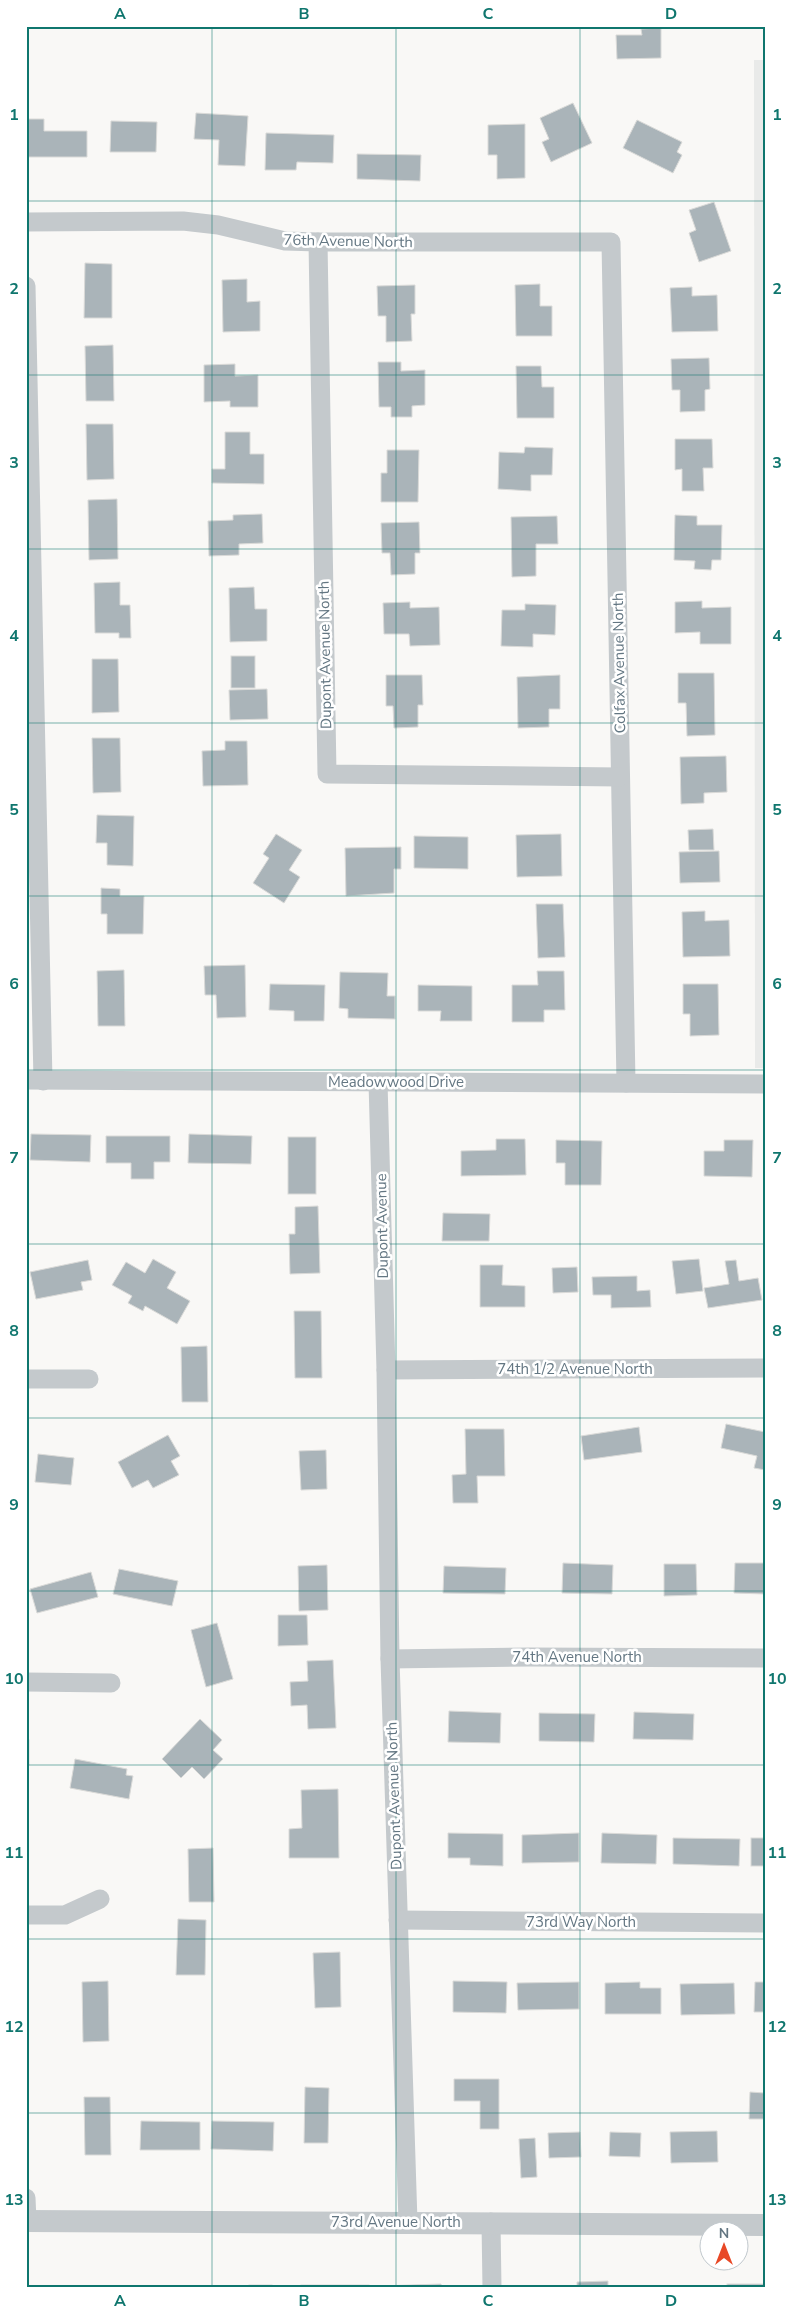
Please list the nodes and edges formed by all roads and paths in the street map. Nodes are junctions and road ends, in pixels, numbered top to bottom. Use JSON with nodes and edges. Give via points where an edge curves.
{"nodes":[{"id":1,"x":26,"y":222,"type":"edge"},
{"id":2,"x":318,"y":242,"type":"junction"},
{"id":3,"x":611,"y":242,"type":"joint"},
{"id":4,"x":26,"y":286,"type":"edge"},
{"id":5,"x":620,"y":777,"type":"junction"},
{"id":6,"x":35,"y":1081,"type":"edge"},
{"id":7,"x":378,"y":1082,"type":"junction"},
{"id":8,"x":626,"y":1083,"type":"junction"},
{"id":9,"x":765,"y":1084,"type":"edge"},
{"id":10,"x":765,"y":1368,"type":"edge"},
{"id":11,"x":386,"y":1370,"type":"junction"},
{"id":12,"x":26,"y":1379,"type":"edge"},
{"id":13,"x":89,"y":1379,"type":"dead end"},
{"id":14,"x":765,"y":1658,"type":"edge"},
{"id":15,"x":390,"y":1659,"type":"junction"},
{"id":16,"x":26,"y":1682,"type":"edge"},
{"id":17,"x":111,"y":1682,"type":"dead end"},
{"id":18,"x":100,"y":1898,"type":"dead end"},
{"id":19,"x":26,"y":1915,"type":"edge"},
{"id":20,"x":398,"y":1920,"type":"junction"},
{"id":21,"x":765,"y":1923,"type":"edge"},
{"id":22,"x":26,"y":2198,"type":"edge"},
{"id":23,"x":26,"y":2221,"type":"edge"},
{"id":24,"x":408,"y":2222,"type":"junction"},
{"id":25,"x":491,"y":2222,"type":"junction"},
{"id":26,"x":765,"y":2225,"type":"edge"},
{"id":27,"x":492,"y":2288,"type":"edge"}],
"edges":[{"from":1,"to":2,"type":"street","name":"76th Avenue North","via":[[183,221],[218,225],[285,241]]},
{"from":2,"to":3,"type":"street","name":"76th Avenue North"},
{"from":2,"to":5,"type":"street","name":"Dupont Avenue North","via":[[327,774]]},
{"from":3,"to":5,"type":"street","name":"Colfax Avenue North"},
{"from":4,"to":6,"type":"street"},
{"from":5,"to":8,"type":"street","name":"Colfax Avenue North"},
{"from":6,"to":7,"type":"street","name":"Meadowwood Drive"},
{"from":7,"to":8,"type":"street","name":"Meadowwood Drive"},
{"from":7,"to":11,"type":"street","name":"Dupont Avenue"},
{"from":8,"to":9,"type":"street","name":"Meadowwood Drive"},
{"from":10,"to":11,"type":"street","name":"74th 1/2 Avenue North"},
{"from":11,"to":15,"type":"street","name":"Dupont Avenue North"},
{"from":12,"to":13,"type":"street"},
{"from":14,"to":15,"type":"street","name":"74th Avenue North"},
{"from":15,"to":20,"type":"street","name":"Dupont Avenue North"},
{"from":16,"to":17,"type":"street"},
{"from":18,"to":19,"type":"street","via":[[64,1915]]},
{"from":20,"to":21,"type":"street","name":"73rd Way North"},
{"from":20,"to":24,"type":"street","name":"Dupont Avenue North"},
{"from":22,"to":23,"type":"street"},
{"from":23,"to":24,"type":"street","name":"73rd Avenue North"},
{"from":24,"to":25,"type":"street","name":"73rd Avenue North"},
{"from":25,"to":26,"type":"street","name":"73rd Avenue North"},
{"from":25,"to":27,"type":"street"}]}
